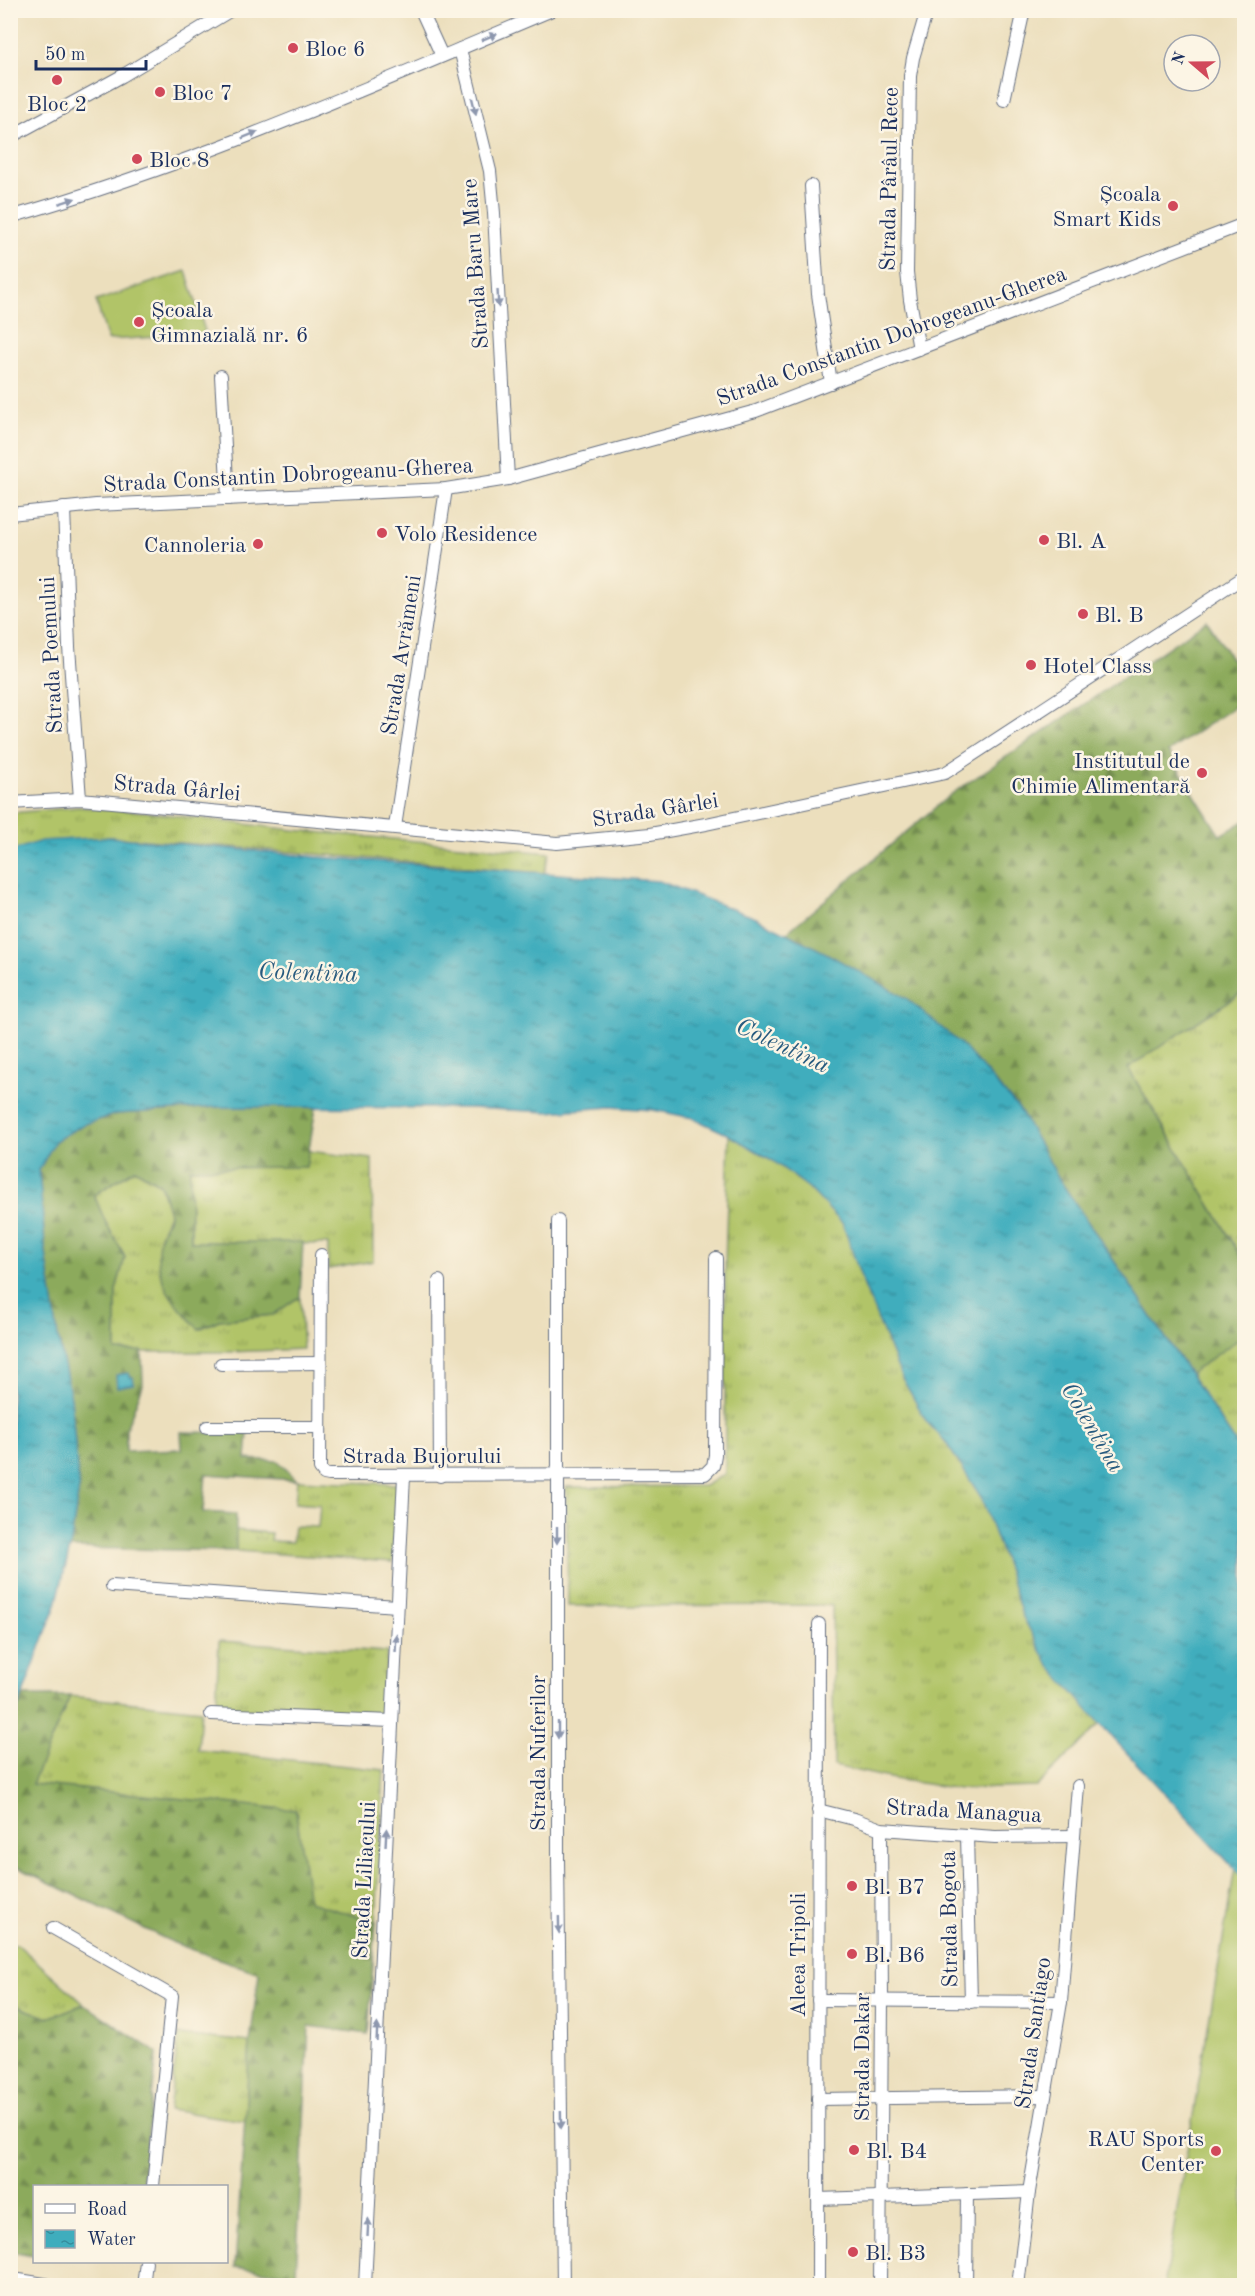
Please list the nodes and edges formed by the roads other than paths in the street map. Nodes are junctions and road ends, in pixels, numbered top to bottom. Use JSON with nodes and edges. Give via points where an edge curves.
{"nodes":[{"id":1,"x":231,"y":10,"type":"edge"},
{"id":2,"x":421,"y":10,"type":"edge"},
{"id":3,"x":552,"y":10,"type":"edge"},
{"id":4,"x":927,"y":10,"type":"edge"},
{"id":5,"x":1024,"y":10,"type":"edge"},
{"id":6,"x":460,"y":49,"type":"junction"},
{"id":7,"x":442,"y":56,"type":"junction"},
{"id":8,"x":1004,"y":100,"type":"dead end"},
{"id":9,"x":10,"y":137,"type":"edge"},
{"id":10,"x":811,"y":186,"type":"dead end"},
{"id":11,"x":10,"y":218,"type":"edge"},
{"id":12,"x":1245,"y":224,"type":"edge"},
{"id":13,"x":919,"y":349,"type":"junction"},
{"id":14,"x":221,"y":376,"type":"dead end"},
{"id":15,"x":831,"y":383,"type":"junction"},
{"id":16,"x":508,"y":479,"type":"junction"},
{"id":17,"x":446,"y":489,"type":"junction"},
{"id":18,"x":228,"y":499,"type":"junction"},
{"id":19,"x":64,"y":508,"type":"junction"},
{"id":20,"x":10,"y":514,"type":"edge"},
{"id":21,"x":1245,"y":577,"type":"edge"},
{"id":22,"x":80,"y":800,"type":"junction"},
{"id":23,"x":10,"y":803,"type":"edge"},
{"id":24,"x":395,"y":827,"type":"junction"},
{"id":25,"x":558,"y":1221,"type":"dead end"},
{"id":26,"x":321,"y":1255,"type":"dead end"},
{"id":27,"x":716,"y":1258,"type":"dead end"},
{"id":28,"x":440,"y":1281,"type":"dead end"},
{"id":29,"x":320,"y":1363,"type":"junction"},
{"id":30,"x":221,"y":1364,"type":"dead end"},
{"id":31,"x":207,"y":1427,"type":"dead end"},
{"id":32,"x":320,"y":1428,"type":"junction"},
{"id":33,"x":404,"y":1476,"type":"junction"},
{"id":34,"x":440,"y":1476,"type":"junction"},
{"id":35,"x":557,"y":1476,"type":"junction"},
{"id":36,"x":112,"y":1586,"type":"dead end"},
{"id":37,"x":398,"y":1606,"type":"junction"},
{"id":38,"x":819,"y":1624,"type":"dead end"},
{"id":39,"x":211,"y":1714,"type":"dead end"},
{"id":40,"x":392,"y":1721,"type":"junction"},
{"id":41,"x":1078,"y":1786,"type":"dead end"},
{"id":42,"x":818,"y":1810,"type":"junction"},
{"id":43,"x":880,"y":1830,"type":"junction"},
{"id":44,"x":967,"y":1835,"type":"junction"},
{"id":45,"x":1074,"y":1836,"type":"junction"},
{"id":46,"x":53,"y":1928,"type":"dead end"},
{"id":47,"x":818,"y":2000,"type":"junction"},
{"id":48,"x":882,"y":2000,"type":"junction"},
{"id":49,"x":971,"y":2002,"type":"junction"},
{"id":50,"x":1061,"y":2002,"type":"junction"},
{"id":51,"x":1045,"y":2096,"type":"junction"},
{"id":52,"x":818,"y":2099,"type":"junction"},
{"id":53,"x":882,"y":2099,"type":"junction"},
{"id":54,"x":153,"y":2185,"type":"edge"},
{"id":55,"x":1029,"y":2192,"type":"junction"},
{"id":56,"x":967,"y":2194,"type":"junction"},
{"id":57,"x":881,"y":2197,"type":"junction"},
{"id":58,"x":818,"y":2199,"type":"junction"},
{"id":59,"x":146,"y":2263,"type":"edge"},
{"id":60,"x":10,"y":2280,"type":"edge"},
{"id":61,"x":47,"y":2286,"type":"edge"},
{"id":62,"x":143,"y":2286,"type":"edge"},
{"id":63,"x":365,"y":2286,"type":"edge"},
{"id":64,"x":563,"y":2286,"type":"edge"},
{"id":65,"x":818,"y":2286,"type":"edge"},
{"id":66,"x":880,"y":2286,"type":"edge"},
{"id":67,"x":966,"y":2286,"type":"edge"},
{"id":68,"x":1017,"y":2286,"type":"edge"}],
"edges":[{"from":1,"to":9,"type":"street"},
{"from":2,"to":7,"type":"street"},
{"from":6,"to":3,"type":"street","one_way":true},
{"from":4,"to":13,"type":"street","name":"Strada Pârâul Rece","via":[[910,76],[907,272]]},
{"from":5,"to":8,"type":"street"},
{"from":6,"to":7,"type":"street"},
{"from":6,"to":16,"type":"street","name":"Strada Baru Mare","one_way":true,"via":[[490,171],[495,213]]},
{"from":11,"to":7,"type":"street","one_way":true,"via":[[194,158]]},
{"from":10,"to":15,"type":"street","via":[[818,294]]},
{"from":12,"to":13,"type":"street","name":"Strada Constantin Dobrogeanu-Gherea"},
{"from":13,"to":15,"type":"street","name":"Strada Constantin Dobrogeanu-Gherea"},
{"from":14,"to":18,"type":"street"},
{"from":15,"to":16,"type":"street","name":"Strada Constantin Dobrogeanu-Gherea","via":[[756,411]]},
{"from":16,"to":17,"type":"street","name":"Strada Constantin Dobrogeanu-Gherea"},
{"from":17,"to":18,"type":"street","name":"Strada Constantin Dobrogeanu-Gherea"},
{"from":17,"to":24,"type":"street","name":"Strada Avrămeni"},
{"from":18,"to":19,"type":"street","name":"Strada Constantin Dobrogeanu-Gherea"},
{"from":19,"to":20,"type":"street","name":"Strada Constantin Dobrogeanu-Gherea"},
{"from":19,"to":22,"type":"street","name":"Strada Poemului"},
{"from":21,"to":24,"type":"street","name":"Strada Gârlei","via":[[956,767],[931,778],[695,826],[576,842]]},
{"from":22,"to":23,"type":"street","name":"Strada Gârlei"},
{"from":22,"to":24,"type":"street","name":"Strada Gârlei"},
{"from":25,"to":35,"type":"street","name":"Strada Nuferilor"},
{"from":26,"to":29,"type":"street","name":"Strada Bujorului"},
{"from":27,"to":35,"type":"street","name":"Strada Bujorului","via":[[713,1466],[705,1474]]},
{"from":28,"to":34,"type":"street"},
{"from":29,"to":30,"type":"street"},
{"from":29,"to":32,"type":"street","name":"Strada Bujorului"},
{"from":31,"to":32,"type":"street"},
{"from":32,"to":33,"type":"street","name":"Strada Bujorului","via":[[320,1469],[324,1474]]},
{"from":33,"to":34,"type":"street","name":"Strada Bujorului"},
{"from":33,"to":37,"type":"street","name":"Strada Liliacului"},
{"from":34,"to":35,"type":"street","name":"Strada Bujorului"},
{"from":35,"to":64,"type":"street","name":"Strada Nuferilor","one_way":true},
{"from":36,"to":37,"type":"street"},
{"from":40,"to":37,"type":"street","name":"Strada Liliacului","one_way":true},
{"from":38,"to":42,"type":"street","name":"Aleea Tripoli"},
{"from":39,"to":40,"type":"street"},
{"from":63,"to":40,"type":"street","name":"Strada Liliacului","one_way":true},
{"from":41,"to":45,"type":"street","name":"Strada Santiago"},
{"from":42,"to":43,"type":"street","name":"Strada Managua"},
{"from":42,"to":47,"type":"street","name":"Aleea Tripoli"},
{"from":43,"to":44,"type":"street","name":"Strada Managua"},
{"from":43,"to":48,"type":"street","name":"Strada Dakar"},
{"from":44,"to":45,"type":"street","name":"Strada Managua"},
{"from":44,"to":49,"type":"street","name":"Strada Bogota"},
{"from":45,"to":50,"type":"street","name":"Strada Santiago"},
{"from":46,"to":54,"type":"street","via":[[172,1996]]},
{"from":47,"to":48,"type":"street"},
{"from":47,"to":52,"type":"street","name":"Aleea Tripoli"},
{"from":48,"to":49,"type":"street"},
{"from":48,"to":53,"type":"street","name":"Strada Dakar"},
{"from":49,"to":50,"type":"street"},
{"from":50,"to":51,"type":"street","name":"Strada Santiago"},
{"from":51,"to":53,"type":"street"},
{"from":51,"to":55,"type":"street","name":"Strada Santiago"},
{"from":52,"to":53,"type":"street"},
{"from":52,"to":58,"type":"street","name":"Aleea Tripoli"},
{"from":53,"to":57,"type":"street","name":"Strada Dakar"},
{"from":55,"to":56,"type":"street"},
{"from":55,"to":68,"type":"street","name":"Strada Santiago"},
{"from":56,"to":57,"type":"street"},
{"from":56,"to":67,"type":"street"},
{"from":57,"to":58,"type":"street"},
{"from":57,"to":66,"type":"street","name":"Strada Dakar"},
{"from":58,"to":65,"type":"street","name":"Aleea Tripoli"},
{"from":59,"to":62,"type":"street"},
{"from":60,"to":61,"type":"street"}]}
